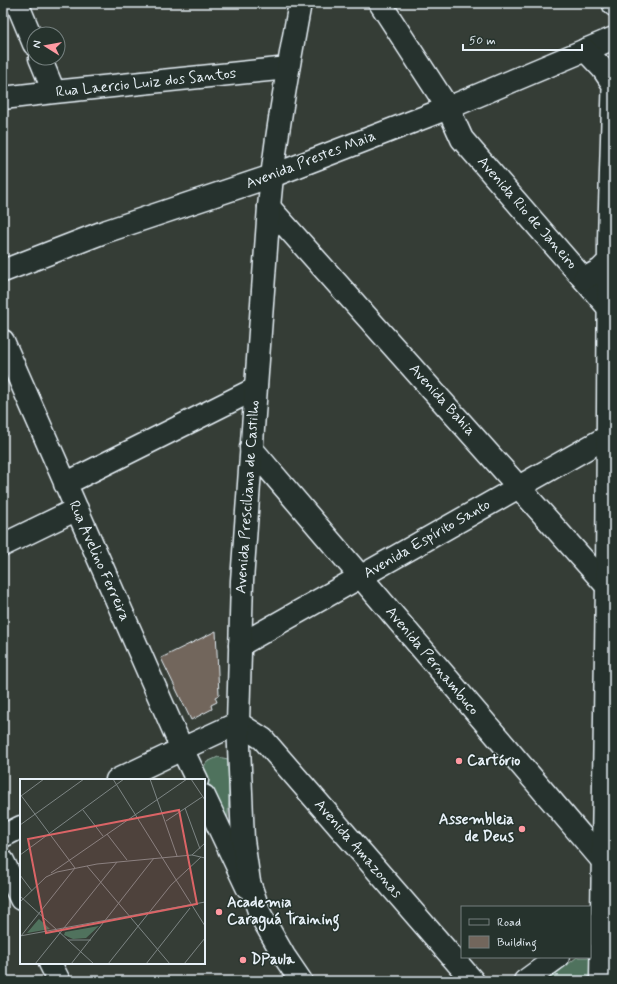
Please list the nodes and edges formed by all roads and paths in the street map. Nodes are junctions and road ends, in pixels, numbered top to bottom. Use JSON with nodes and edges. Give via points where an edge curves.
{"nodes":[{"id":1,"x":17,"y":3,"type":"edge"},
{"id":2,"x":300,"y":3,"type":"edge"},
{"id":3,"x":380,"y":3,"type":"edge"},
{"id":4,"x":27,"y":26,"type":"edge"},
{"id":5,"x":614,"y":38,"type":"edge"},
{"id":6,"x":585,"y":50,"type":"junction"},
{"id":7,"x":43,"y":66,"type":"edge"},
{"id":8,"x":288,"y":68,"type":"junction"},
{"id":9,"x":614,"y":78,"type":"edge"},
{"id":10,"x":54,"y":92,"type":"junction"},
{"id":11,"x":3,"y":98,"type":"edge"},
{"id":12,"x":448,"y":108,"type":"junction"},
{"id":13,"x":272,"y":176,"type":"junction"},
{"id":14,"x":269,"y":207,"type":"junction"},
{"id":15,"x":610,"y":260,"type":"junction"},
{"id":16,"x":3,"y":271,"type":"edge"},
{"id":17,"x":584,"y":279,"type":"junction"},
{"id":18,"x":611,"y":311,"type":"edge"},
{"id":19,"x":3,"y":341,"type":"edge"},
{"id":20,"x":255,"y":389,"type":"junction"},
{"id":21,"x":611,"y":434,"type":"edge"},
{"id":22,"x":251,"y":448,"type":"junction"},
{"id":23,"x":65,"y":484,"type":"junction"},
{"id":24,"x":519,"y":487,"type":"junction"},
{"id":25,"x":76,"y":509,"type":"junction"},
{"id":26,"x":3,"y":545,"type":"edge"},
{"id":27,"x":360,"y":577,"type":"junction"},
{"id":28,"x":610,"y":590,"type":"edge"},
{"id":29,"x":240,"y":645,"type":"junction"},
{"id":30,"x":238,"y":723,"type":"junction"},
{"id":31,"x":182,"y":748,"type":"junction"},
{"id":32,"x":119,"y":779,"type":"edge"},
{"id":33,"x":197,"y":779,"type":"edge"},
{"id":34,"x":205,"y":798,"type":"edge"},
{"id":35,"x":20,"y":828,"type":"edge"},
{"id":36,"x":3,"y":836,"type":"edge"},
{"id":37,"x":3,"y":861,"type":"edge"},
{"id":38,"x":609,"y":868,"type":"edge"},
{"id":39,"x":20,"y":897,"type":"edge"},
{"id":40,"x":260,"y":914,"type":"junction"},
{"id":41,"x":602,"y":925,"type":"edge"},
{"id":42,"x":557,"y":958,"type":"edge"},
{"id":43,"x":50,"y":964,"type":"edge"},
{"id":44,"x":59,"y":981,"type":"edge"},
{"id":45,"x":301,"y":981,"type":"edge"},
{"id":46,"x":473,"y":981,"type":"edge"},
{"id":47,"x":525,"y":981,"type":"edge"},
{"id":48,"x":602,"y":981,"type":"edge"}],
"edges":[{"from":1,"to":4,"type":"street"},
{"from":2,"to":8,"type":"street","name":"Avenida Presciliana de Castilho"},
{"from":3,"to":12,"type":"street","name":"Avenida Rio de Janeiro"},
{"from":5,"to":6,"type":"street","name":"Avenida Prestes Maia"},
{"from":6,"to":9,"type":"street"},
{"from":6,"to":12,"type":"street","name":"Avenida Prestes Maia"},
{"from":7,"to":10,"type":"street"},
{"from":8,"to":10,"type":"street","name":"Rua Laercio Luiz dos Santos"},
{"from":8,"to":13,"type":"street","name":"Avenida Presciliana de Castilho"},
{"from":9,"to":15,"type":"street"},
{"from":10,"to":11,"type":"street","name":"Rua Laercio Luiz dos Santos"},
{"from":12,"to":13,"type":"street","name":"Avenida Prestes Maia"},
{"from":12,"to":17,"type":"street","name":"Avenida Rio de Janeiro","via":[[462,140]]},
{"from":13,"to":14,"type":"street","name":"Avenida Presciliana de Castilho"},
{"from":13,"to":16,"type":"street","name":"Avenida Prestes Maia","via":[[104,232]]},
{"from":14,"to":20,"type":"street","name":"Avenida Presciliana de Castilho"},
{"from":14,"to":24,"type":"street","name":"Avenida Bahia"},
{"from":15,"to":17,"type":"street","via":[[600,270]]},
{"from":15,"to":18,"type":"street"},
{"from":17,"to":18,"type":"street","name":"Avenida Rio de Janeiro"},
{"from":18,"to":21,"type":"street"},
{"from":19,"to":23,"type":"street","name":"Rua Avelino Ferreira"},
{"from":20,"to":22,"type":"street","name":"Avenida Presciliana de Castilho"},
{"from":20,"to":23,"type":"street"},
{"from":21,"to":24,"type":"street","name":"Avenida Espírito Santo"},
{"from":21,"to":28,"type":"street"},
{"from":22,"to":27,"type":"street","name":"Avenida Pernambuco"},
{"from":22,"to":29,"type":"street","name":"Avenida Presciliana de Castilho"},
{"from":23,"to":25,"type":"street","name":"Rua Avelino Ferreira"},
{"from":24,"to":27,"type":"street","name":"Avenida Espírito Santo"},
{"from":24,"to":28,"type":"street","name":"Avenida Bahia"},
{"from":25,"to":26,"type":"street"},
{"from":25,"to":31,"type":"street","name":"Rua Avelino Ferreira"},
{"from":27,"to":29,"type":"street","name":"Avenida Espírito Santo"},
{"from":27,"to":38,"type":"street","name":"Avenida Pernambuco"},
{"from":28,"to":38,"type":"street"},
{"from":29,"to":30,"type":"street","name":"Avenida Presciliana de Castilho"},
{"from":30,"to":31,"type":"street"},
{"from":30,"to":40,"type":"street","name":"Avenida Presciliana de Castilho","via":[[243,840],[249,882]]},
{"from":30,"to":46,"type":"street","name":"Avenida Amazonas","via":[[263,739]]},
{"from":31,"to":32,"type":"street"},
{"from":31,"to":33,"type":"street","name":"Rua Avelino Ferreira"},
{"from":34,"to":40,"type":"street"},
{"from":35,"to":36,"type":"street"},
{"from":37,"to":39,"type":"street"},
{"from":38,"to":41,"type":"street"},
{"from":40,"to":45,"type":"street","name":"Avenida Presciliana de Castilho"},
{"from":41,"to":48,"type":"street"},
{"from":42,"to":47,"type":"street"},
{"from":43,"to":44,"type":"street"}]}
